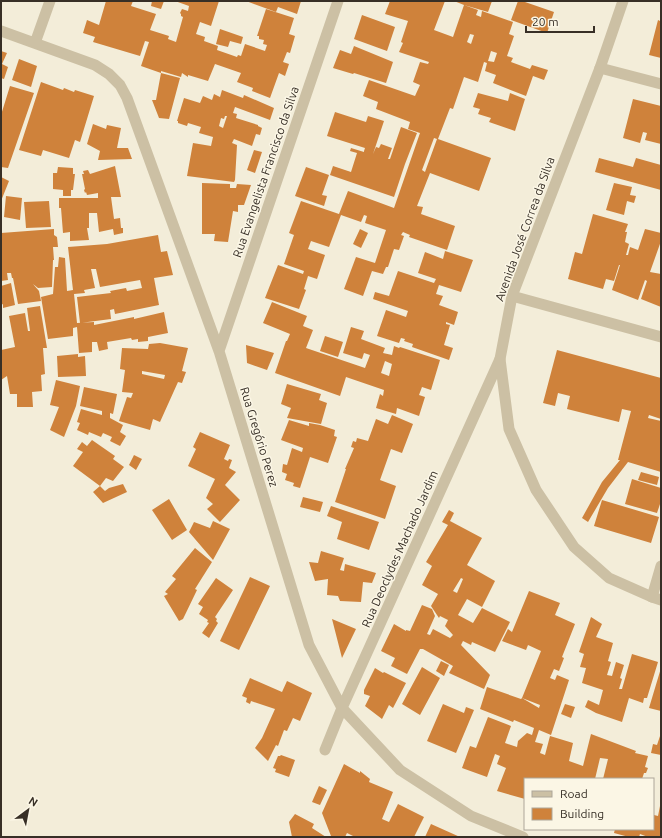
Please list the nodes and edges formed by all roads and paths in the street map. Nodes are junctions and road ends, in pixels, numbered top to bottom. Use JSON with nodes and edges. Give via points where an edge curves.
{"nodes":[{"id":1,"x":50,"y":1,"type":"edge"},
{"id":2,"x":338,"y":1,"type":"edge"},
{"id":3,"x":623,"y":1,"type":"edge"},
{"id":4,"x":1,"y":31,"type":"edge"},
{"id":5,"x":35,"y":43,"type":"junction"},
{"id":6,"x":600,"y":68,"type":"junction"},
{"id":7,"x":661,"y":84,"type":"edge"},
{"id":8,"x":512,"y":296,"type":"junction"},
{"id":9,"x":661,"y":337,"type":"edge"},
{"id":10,"x":219,"y":351,"type":"junction"},
{"id":11,"x":500,"y":359,"type":"junction"},
{"id":12,"x":661,"y":566,"type":"edge"},
{"id":13,"x":656,"y":598,"type":"edge"},
{"id":14,"x":342,"y":708,"type":"junction"},
{"id":15,"x":325,"y":750,"type":"dead end"},
{"id":16,"x":523,"y":837,"type":"edge"}],
"edges":[{"from":1,"to":5,"type":"street"},
{"from":2,"to":10,"type":"street","name":"Rua Evangelista Francisco da Silva"},
{"from":3,"to":6,"type":"street","name":"Avenida José Correa da Silva"},
{"from":4,"to":5,"type":"street","name":"Rua Gregório Perez"},
{"from":5,"to":10,"type":"street","name":"Rua Gregório Perez","via":[[95,64],[120,86],[127,98]]},
{"from":6,"to":7,"type":"street"},
{"from":6,"to":8,"type":"street","name":"Avenida José Correa da Silva"},
{"from":8,"to":9,"type":"street"},
{"from":8,"to":11,"type":"street","name":"Avenida José Correa da Silva"},
{"from":10,"to":14,"type":"street","name":"Rua Gregório Perez","via":[[309,644]]},
{"from":11,"to":13,"type":"street","name":"Avenida José Correa da Silva","via":[[509,429],[536,490],[574,547],[609,578]]},
{"from":11,"to":14,"type":"street","name":"Rua Deoclydes Machado Jardim"},
{"from":12,"to":13,"type":"street"},
{"from":14,"to":15,"type":"street","name":"Rua Deoclydes Machado Jardim"},
{"from":14,"to":16,"type":"street","name":"Rua Gregório Perez","via":[[400,770],[471,816]]}]}
